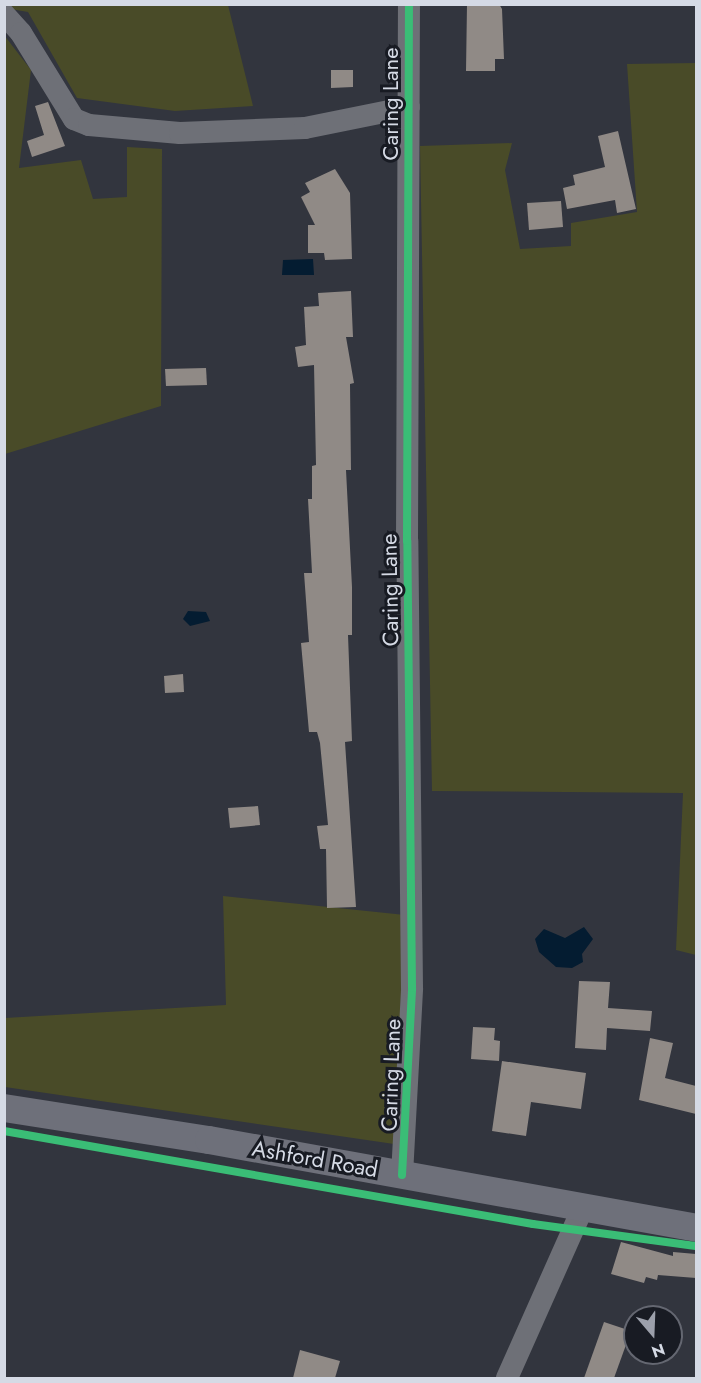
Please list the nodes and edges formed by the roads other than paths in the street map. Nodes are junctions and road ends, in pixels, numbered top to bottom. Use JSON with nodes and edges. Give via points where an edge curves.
{"nodes":[{"id":1,"x":410,"y":4,"type":"edge"},
{"id":2,"x":4,"y":14,"type":"edge"},
{"id":3,"x":409,"y":107,"type":"junction"},
{"id":4,"x":4,"y":1108,"type":"edge"},
{"id":5,"x":402,"y":1175,"type":"junction"},
{"id":6,"x":583,"y":1207,"type":"junction"},
{"id":7,"x":696,"y":1228,"type":"edge"},
{"id":8,"x":507,"y":1378,"type":"edge"}],
"edges":[{"from":1,"to":3,"type":"street","name":"Caring Lane"},
{"from":2,"to":3,"type":"street","via":[[21,33],[67,111],[74,119],[89,124],[180,133],[305,128]]},
{"from":3,"to":5,"type":"street","name":"Caring Lane","via":[[407,541],[412,988]]},
{"from":4,"to":5,"type":"main road","name":"Ashford Road"},
{"from":5,"to":6,"type":"main road","name":"Ashford Road"},
{"from":6,"to":7,"type":"main road","name":"Ashford Road"},
{"from":6,"to":8,"type":"street"}]}
